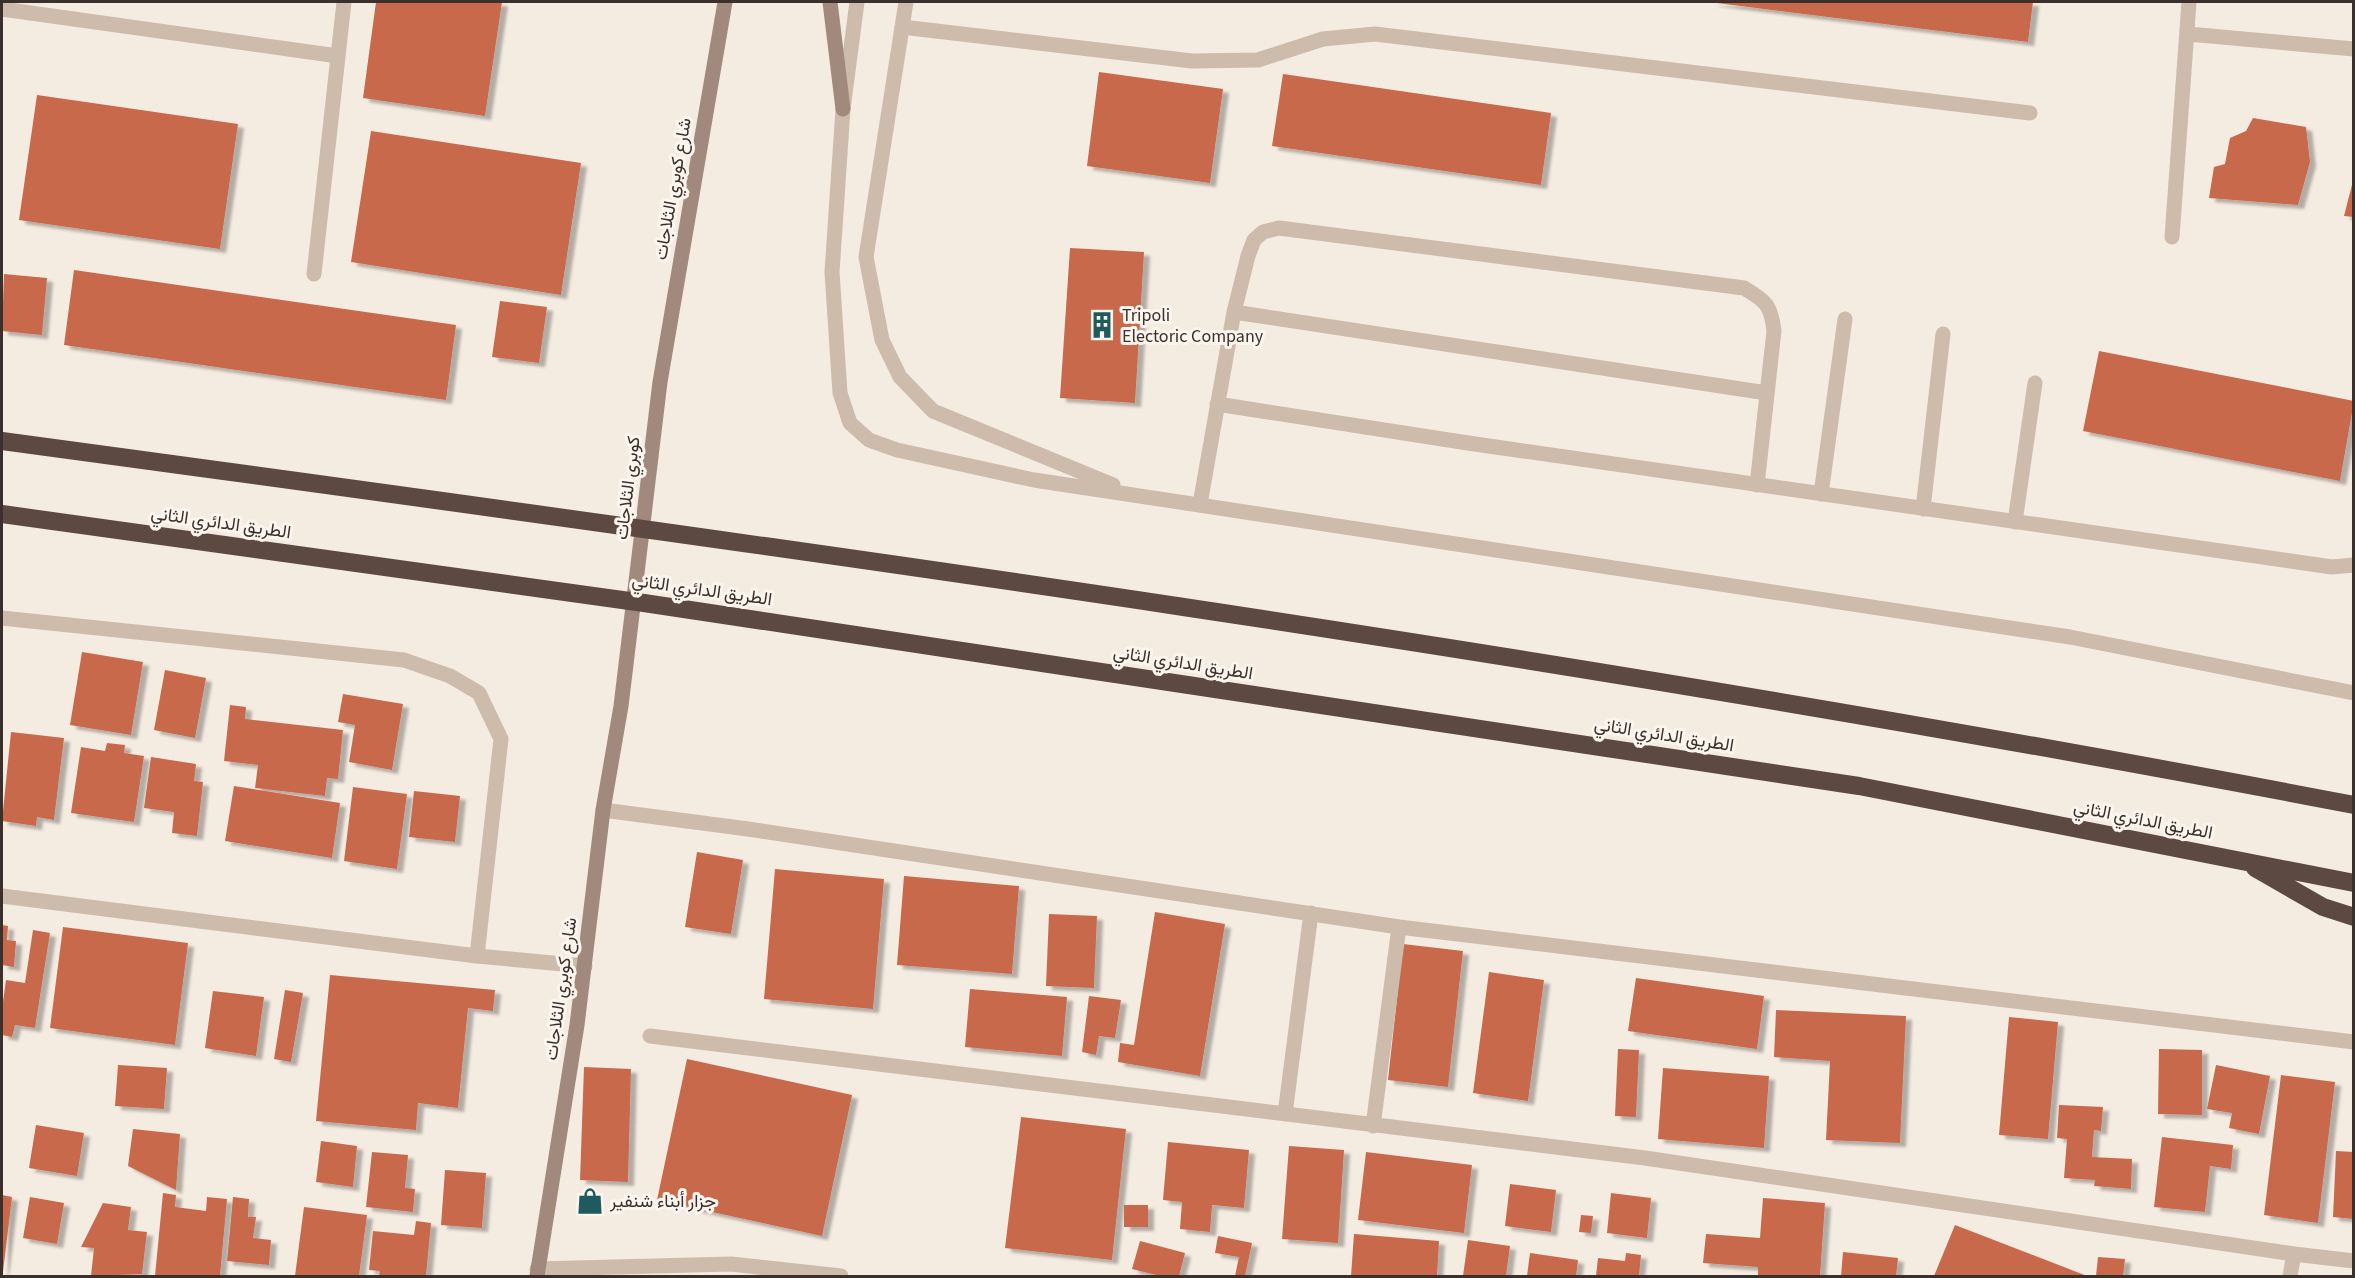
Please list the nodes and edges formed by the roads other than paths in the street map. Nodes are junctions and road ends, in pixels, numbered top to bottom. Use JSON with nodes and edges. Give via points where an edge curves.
{"nodes":[{"id":1,"x":344,"y":2,"type":"edge"},
{"id":2,"x":725,"y":2,"type":"edge"},
{"id":3,"x":830,"y":2,"type":"edge"},
{"id":4,"x":857,"y":2,"type":"edge"},
{"id":5,"x":906,"y":2,"type":"edge"},
{"id":6,"x":2189,"y":2,"type":"edge"},
{"id":7,"x":2,"y":9,"type":"edge"},
{"id":8,"x":902,"y":27,"type":"junction"},
{"id":9,"x":2188,"y":34,"type":"junction"},
{"id":10,"x":2354,"y":49,"type":"edge"},
{"id":11,"x":338,"y":56,"type":"junction"},
{"id":12,"x":843,"y":109,"type":"junction"},
{"id":13,"x":2030,"y":113,"type":"dead end"},
{"id":14,"x":2172,"y":237,"type":"dead end"},
{"id":15,"x":314,"y":274,"type":"dead end"},
{"id":16,"x":1234,"y":312,"type":"junction"},
{"id":17,"x":1845,"y":319,"type":"dead end"},
{"id":18,"x":1943,"y":334,"type":"dead end"},
{"id":19,"x":660,"y":382,"type":"joint"},
{"id":20,"x":2035,"y":383,"type":"dead end"},
{"id":21,"x":1767,"y":393,"type":"junction"},
{"id":22,"x":1217,"y":404,"type":"junction"},
{"id":23,"x":2,"y":441,"type":"edge"},
{"id":24,"x":1757,"y":485,"type":"junction"},
{"id":25,"x":1136,"y":494,"type":"junction"},
{"id":26,"x":1821,"y":494,"type":"junction"},
{"id":27,"x":1200,"y":504,"type":"junction"},
{"id":28,"x":1923,"y":509,"type":"junction"},
{"id":29,"x":2,"y":514,"type":"edge"},
{"id":30,"x":2015,"y":522,"type":"junction"},
{"id":31,"x":2354,"y":565,"type":"edge"},
{"id":32,"x":2,"y":618,"type":"edge"},
{"id":33,"x":2354,"y":693,"type":"edge"},
{"id":34,"x":621,"y":706,"type":"joint"},
{"id":35,"x":2354,"y":805,"type":"edge"},
{"id":36,"x":603,"y":810,"type":"junction"},
{"id":37,"x":2243,"y":861,"type":"junction"},
{"id":38,"x":2354,"y":883,"type":"edge"},
{"id":39,"x":2,"y":896,"type":"edge"},
{"id":40,"x":1311,"y":913,"type":"junction"},
{"id":41,"x":2354,"y":917,"type":"edge"},
{"id":42,"x":1399,"y":927,"type":"junction"},
{"id":43,"x":477,"y":956,"type":"junction"},
{"id":44,"x":585,"y":966,"type":"junction"},
{"id":45,"x":650,"y":1036,"type":"dead end"},
{"id":46,"x":2354,"y":1042,"type":"edge"},
{"id":47,"x":1285,"y":1114,"type":"junction"},
{"id":48,"x":1374,"y":1126,"type":"junction"},
{"id":49,"x":2294,"y":1254,"type":"junction"},
{"id":50,"x":2354,"y":1261,"type":"edge"},
{"id":51,"x":537,"y":1273,"type":"edge"},
{"id":52,"x":841,"y":1276,"type":"edge"},
{"id":53,"x":2290,"y":1276,"type":"edge"}],
"edges":[{"from":1,"to":11,"type":"street"},
{"from":2,"to":19,"type":"main road","name":"شارع كوبري الثلاجات"},
{"from":3,"to":12,"type":"main road"},
{"from":4,"to":12,"type":"street"},
{"from":5,"to":8,"type":"street"},
{"from":6,"to":9,"type":"street"},
{"from":7,"to":11,"type":"street"},
{"from":8,"to":13,"type":"street","via":[[1192,61],[1258,60],[1323,39],[1375,34]]},
{"from":8,"to":25,"type":"street","via":[[866,257],[882,340],[900,376],[933,411]]},
{"from":9,"to":10,"type":"street"},
{"from":9,"to":14,"type":"street"},
{"from":11,"to":15,"type":"street"},
{"from":12,"to":25,"type":"street","via":[[832,272],[840,393],[850,423],[869,440],[897,450],[1034,480]]},
{"from":16,"to":21,"type":"street"},
{"from":16,"to":21,"type":"street","via":[[1254,240],[1263,232],[1279,228],[1744,288],[1763,298],[1772,312],[1774,331]]},
{"from":16,"to":22,"type":"street"},
{"from":17,"to":26,"type":"street"},
{"from":18,"to":28,"type":"street"},
{"from":19,"to":34,"type":"main road","name":"كوبري الثلاجات"},
{"from":20,"to":30,"type":"street"},
{"from":21,"to":24,"type":"street"},
{"from":22,"to":24,"type":"street"},
{"from":22,"to":27,"type":"street"},
{"from":23,"to":35,"type":"highway","via":[[744,541],[1305,623],[1874,717]]},
{"from":24,"to":26,"type":"street"},
{"from":25,"to":27,"type":"street"},
{"from":26,"to":28,"type":"street"},
{"from":27,"to":33,"type":"street","via":[[2070,638]]},
{"from":28,"to":30,"type":"street"},
{"from":29,"to":37,"type":"highway","name":"الطريق الدائري الثاني","via":[[644,603],[1859,786]]},
{"from":30,"to":31,"type":"street","via":[[2332,567]]},
{"from":32,"to":43,"type":"street","via":[[404,660],[450,676],[479,693],[501,739]]},
{"from":34,"to":36,"type":"main road","name":"شارع كوبري الثلاجات"},
{"from":36,"to":40,"type":"street"},
{"from":36,"to":44,"type":"main road","name":"شارع كوبري الثلاجات"},
{"from":37,"to":38,"type":"highway","name":"الطريق الدائري الثاني"},
{"from":37,"to":41,"type":"highway","via":[[2323,908]]},
{"from":39,"to":43,"type":"street"},
{"from":40,"to":42,"type":"street"},
{"from":40,"to":47,"type":"street"},
{"from":42,"to":46,"type":"street"},
{"from":42,"to":48,"type":"street"},
{"from":43,"to":44,"type":"street"},
{"from":44,"to":51,"type":"main road","name":"شارع كوبري الثلاجات"},
{"from":45,"to":47,"type":"street"},
{"from":47,"to":48,"type":"street"},
{"from":48,"to":49,"type":"street","via":[[1645,1158]]},
{"from":49,"to":50,"type":"street"},
{"from":49,"to":53,"type":"street"},
{"from":51,"to":52,"type":"street","via":[[731,1264]]}]}
